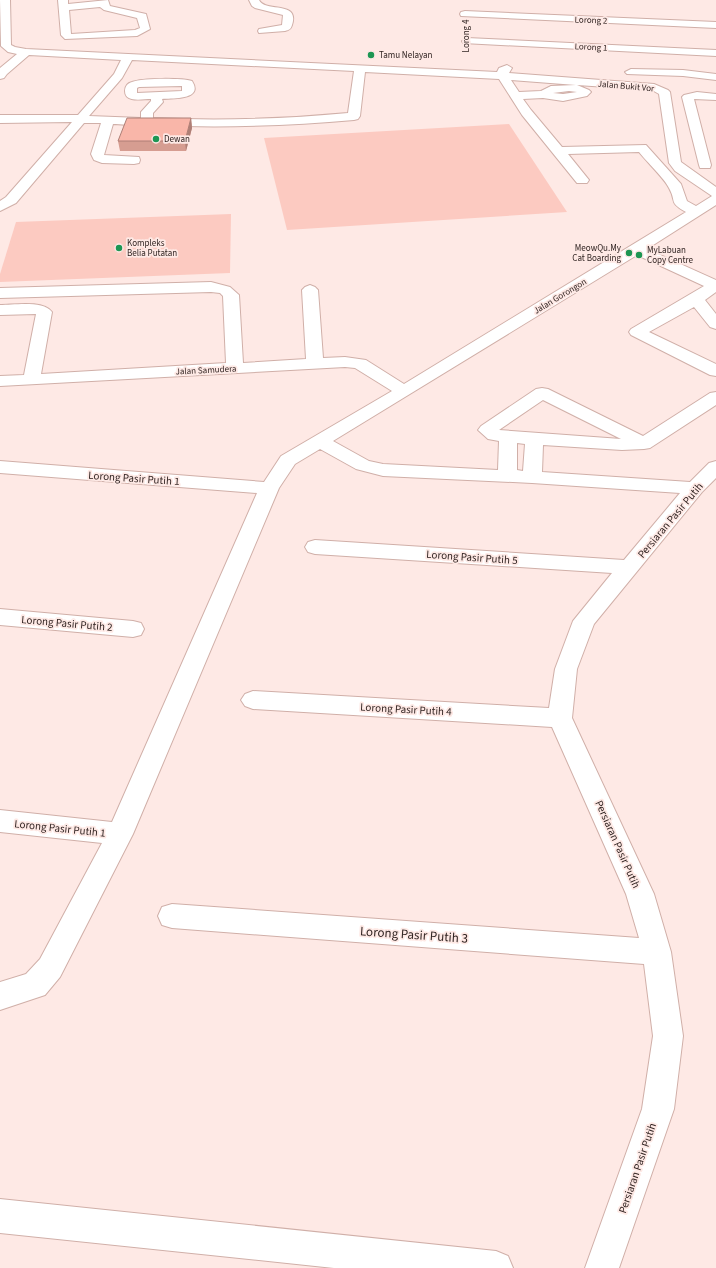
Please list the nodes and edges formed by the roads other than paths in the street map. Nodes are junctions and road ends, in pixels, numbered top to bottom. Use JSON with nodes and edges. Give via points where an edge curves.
{"nodes":[{"id":1,"x":6,"y":0,"type":"edge"},
{"id":2,"x":254,"y":0,"type":"edge"},
{"id":3,"x":465,"y":0,"type":"edge"},
{"id":4,"x":103,"y":2,"type":"edge"},
{"id":5,"x":63,"y":3,"type":"edge"},
{"id":6,"x":465,"y":14,"type":"junction"},
{"id":7,"x":716,"y":25,"type":"edge"},
{"id":8,"x":3,"y":26,"type":"edge"},
{"id":9,"x":263,"y":31,"type":"dead end"},
{"id":10,"x":467,"y":45,"type":"joint"},
{"id":11,"x":12,"y":50,"type":"junction"},
{"id":12,"x":26,"y":52,"type":"junction"},
{"id":13,"x":0,"y":53,"type":"edge"},
{"id":14,"x":716,"y":53,"type":"edge"},
{"id":15,"x":127,"y":58,"type":"junction"},
{"id":16,"x":360,"y":69,"type":"junction"},
{"id":17,"x":176,"y":71,"type":"dead end"},
{"id":18,"x":598,"y":72,"type":"dead end"},
{"id":19,"x":619,"y":72,"type":"dead end"},
{"id":20,"x":0,"y":76,"type":"edge"},
{"id":21,"x":503,"y":76,"type":"junction"},
{"id":22,"x":716,"y":76,"type":"edge"},
{"id":23,"x":119,"y":77,"type":"junction"},
{"id":24,"x":181,"y":82,"type":"junction"},
{"id":25,"x":148,"y":84,"type":"junction"},
{"id":26,"x":544,"y":94,"type":"dead end"},
{"id":27,"x":156,"y":96,"type":"junction"},
{"id":28,"x":516,"y":96,"type":"junction"},
{"id":29,"x":716,"y":97,"type":"edge"},
{"id":30,"x":0,"y":119,"type":"edge"},
{"id":31,"x":81,"y":119,"type":"junction"},
{"id":32,"x":108,"y":121,"type":"junction"},
{"id":33,"x":147,"y":123,"type":"junction"},
{"id":34,"x":558,"y":151,"type":"junction"},
{"id":35,"x":134,"y":160,"type":"dead end"},
{"id":36,"x":705,"y":165,"type":"dead end"},
{"id":37,"x":582,"y":180,"type":"dead end"},
{"id":38,"x":716,"y":193,"type":"edge"},
{"id":39,"x":716,"y":199,"type":"edge"},
{"id":40,"x":0,"y":207,"type":"edge"},
{"id":41,"x":696,"y":211,"type":"junction"},
{"id":42,"x":636,"y":250,"type":"junction"},
{"id":43,"x":716,"y":286,"type":"edge"},
{"id":44,"x":310,"y":290,"type":"dead end"},
{"id":45,"x":0,"y":293,"type":"edge"},
{"id":46,"x":696,"y":299,"type":"junction"},
{"id":47,"x":0,"y":310,"type":"edge"},
{"id":48,"x":716,"y":324,"type":"edge"},
{"id":49,"x":315,"y":363,"type":"junction"},
{"id":50,"x":235,"y":368,"type":"junction"},
{"id":51,"x":716,"y":371,"type":"edge"},
{"id":52,"x":32,"y":379,"type":"junction"},
{"id":53,"x":0,"y":381,"type":"edge"},
{"id":54,"x":404,"y":391,"type":"junction"},
{"id":55,"x":716,"y":397,"type":"edge"},
{"id":56,"x":508,"y":437,"type":"junction"},
{"id":57,"x":534,"y":439,"type":"junction"},
{"id":58,"x":321,"y":442,"type":"junction"},
{"id":59,"x":644,"y":444,"type":"junction"},
{"id":60,"x":0,"y":467,"type":"edge"},
{"id":61,"x":716,"y":467,"type":"edge"},
{"id":62,"x":507,"y":476,"type":"junction"},
{"id":63,"x":532,"y":477,"type":"junction"},
{"id":64,"x":269,"y":488,"type":"junction"},
{"id":65,"x":695,"y":488,"type":"junction"},
{"id":66,"x":315,"y":547,"type":"dead end"},
{"id":67,"x":629,"y":567,"type":"junction"},
{"id":68,"x":0,"y":617,"type":"edge"},
{"id":69,"x":133,"y":629,"type":"dead end"},
{"id":70,"x":253,"y":700,"type":"dead end"},
{"id":71,"x":560,"y":718,"type":"junction"},
{"id":72,"x":0,"y":821,"type":"edge"},
{"id":73,"x":120,"y":834,"type":"junction"},
{"id":74,"x":172,"y":916,"type":"dead end"},
{"id":75,"x":657,"y":952,"type":"junction"},
{"id":76,"x":0,"y":996,"type":"edge"},
{"id":77,"x":0,"y":1216,"type":"edge"},
{"id":78,"x":496,"y":1268,"type":"edge"},
{"id":79,"x":602,"y":1268,"type":"edge"}],
"edges":[{"from":1,"to":8,"type":"street"},
{"from":2,"to":9,"type":"street","via":[[258,6],[288,14],[285,28]]},
{"from":3,"to":6,"type":"street","name":"Lorong 4"},
{"from":4,"to":5,"type":"street"},
{"from":4,"to":5,"type":"street","via":[[107,8],[142,16],[145,29],[137,33],[69,37],[66,35]]},
{"from":6,"to":7,"type":"street","name":"Lorong 2"},
{"from":6,"to":10,"type":"street","name":"Lorong 4"},
{"from":8,"to":11,"type":"street","via":[[6,46]]},
{"from":10,"to":14,"type":"street","name":"Lorong 1"},
{"from":11,"to":12,"type":"street","name":"Jalan Bukit Vor"},
{"from":11,"to":13,"type":"street"},
{"from":12,"to":15,"type":"street","name":"Jalan Bukit Vor"},
{"from":12,"to":20,"type":"street"},
{"from":15,"to":16,"type":"street","name":"Jalan Bukit Vor"},
{"from":15,"to":23,"type":"street"},
{"from":16,"to":21,"type":"street","name":"Jalan Bukit Vor","via":[[465,69]]},
{"from":16,"to":33,"type":"street","via":[[354,116],[296,121]]},
{"from":17,"to":24,"type":"street","via":[[180,73]]},
{"from":18,"to":21,"type":"street","via":[[513,68],[503,70]]},
{"from":19,"to":22,"type":"street"},
{"from":21,"to":28,"type":"street"},
{"from":21,"to":38,"type":"street","name":"Jalan Bukit Vor","via":[[660,89],[664,92],[675,162]]},
{"from":23,"to":25,"type":"street"},
{"from":23,"to":31,"type":"street","via":[[95,100]]},
{"from":24,"to":25,"type":"street"},
{"from":24,"to":27,"type":"street","via":[[188,83],[186,94]]},
{"from":25,"to":27,"type":"street","via":[[131,86],[131,95]]},
{"from":26,"to":28,"type":"street"},
{"from":27,"to":33,"type":"street","via":[[157,102],[147,112]]},
{"from":28,"to":34,"type":"street"},
{"from":29,"to":36,"type":"street","via":[[697,94],[688,98]]},
{"from":30,"to":31,"type":"street"},
{"from":31,"to":32,"type":"street"},
{"from":31,"to":40,"type":"street","via":[[11,200]]},
{"from":32,"to":33,"type":"street"},
{"from":32,"to":35,"type":"street","via":[[98,157]]},
{"from":34,"to":37,"type":"street"},
{"from":34,"to":41,"type":"street","via":[[642,148],[676,187],[682,204]]},
{"from":39,"to":41,"type":"street","name":"Jalan Gorongon"},
{"from":41,"to":42,"type":"street","name":"Jalan Gorongon"},
{"from":42,"to":43,"type":"street"},
{"from":42,"to":54,"type":"street","name":"Jalan Gorongon"},
{"from":43,"to":46,"type":"street"},
{"from":44,"to":49,"type":"street"},
{"from":45,"to":50,"type":"street","via":[[211,287],[225,290],[231,295]]},
{"from":46,"to":48,"type":"street"},
{"from":46,"to":51,"type":"street","via":[[637,332]]},
{"from":47,"to":52,"type":"street","via":[[39,309],[44,312]]},
{"from":49,"to":50,"type":"street","name":"Jalan Samudera"},
{"from":49,"to":54,"type":"street","name":"Jalan Samudera","via":[[360,364]]},
{"from":50,"to":52,"type":"street","name":"Jalan Samudera"},
{"from":52,"to":53,"type":"street","name":"Jalan Samudera"},
{"from":54,"to":58,"type":"street","name":"Jalan Gorongon"},
{"from":55,"to":59,"type":"street"},
{"from":56,"to":57,"type":"street"},
{"from":56,"to":59,"type":"street","via":[[494,435],[487,430],[542,393]]},
{"from":56,"to":62,"type":"street"},
{"from":57,"to":59,"type":"street"},
{"from":57,"to":63,"type":"street"},
{"from":58,"to":62,"type":"street","via":[[363,465],[384,470]]},
{"from":58,"to":64,"type":"street","name":"Jalan Gorongon","via":[[288,460]]},
{"from":60,"to":64,"type":"street","name":"Lorong Pasir Putih 1"},
{"from":61,"to":65,"type":"street","name":"Persiaran Pasir Putih"},
{"from":62,"to":63,"type":"street"},
{"from":63,"to":65,"type":"street"},
{"from":64,"to":73,"type":"street","name":"Jalan Gorongon"},
{"from":65,"to":67,"type":"street","name":"Persiaran Pasir Putih"},
{"from":66,"to":67,"type":"street","name":"Lorong Pasir Putih 5"},
{"from":67,"to":71,"type":"street","name":"Persiaran Pasir Putih","via":[[584,622],[566,669]]},
{"from":68,"to":69,"type":"street","name":"Lorong Pasir Putih 2"},
{"from":70,"to":71,"type":"street","name":"Lorong Pasir Putih 4"},
{"from":71,"to":75,"type":"street","name":"Persiaran Pasir Putih","via":[[640,894]]},
{"from":72,"to":73,"type":"street","name":"Lorong Pasir Putih 1"},
{"from":73,"to":76,"type":"street","name":"Jalan Gorongon","via":[[50,968],[35,985]]},
{"from":74,"to":75,"type":"street","name":"Lorong Pasir Putih 3"},
{"from":75,"to":79,"type":"street","name":"Persiaran Pasir Putih","via":[[668,1036],[658,1109]]},
{"from":77,"to":78,"type":"street"}]}
